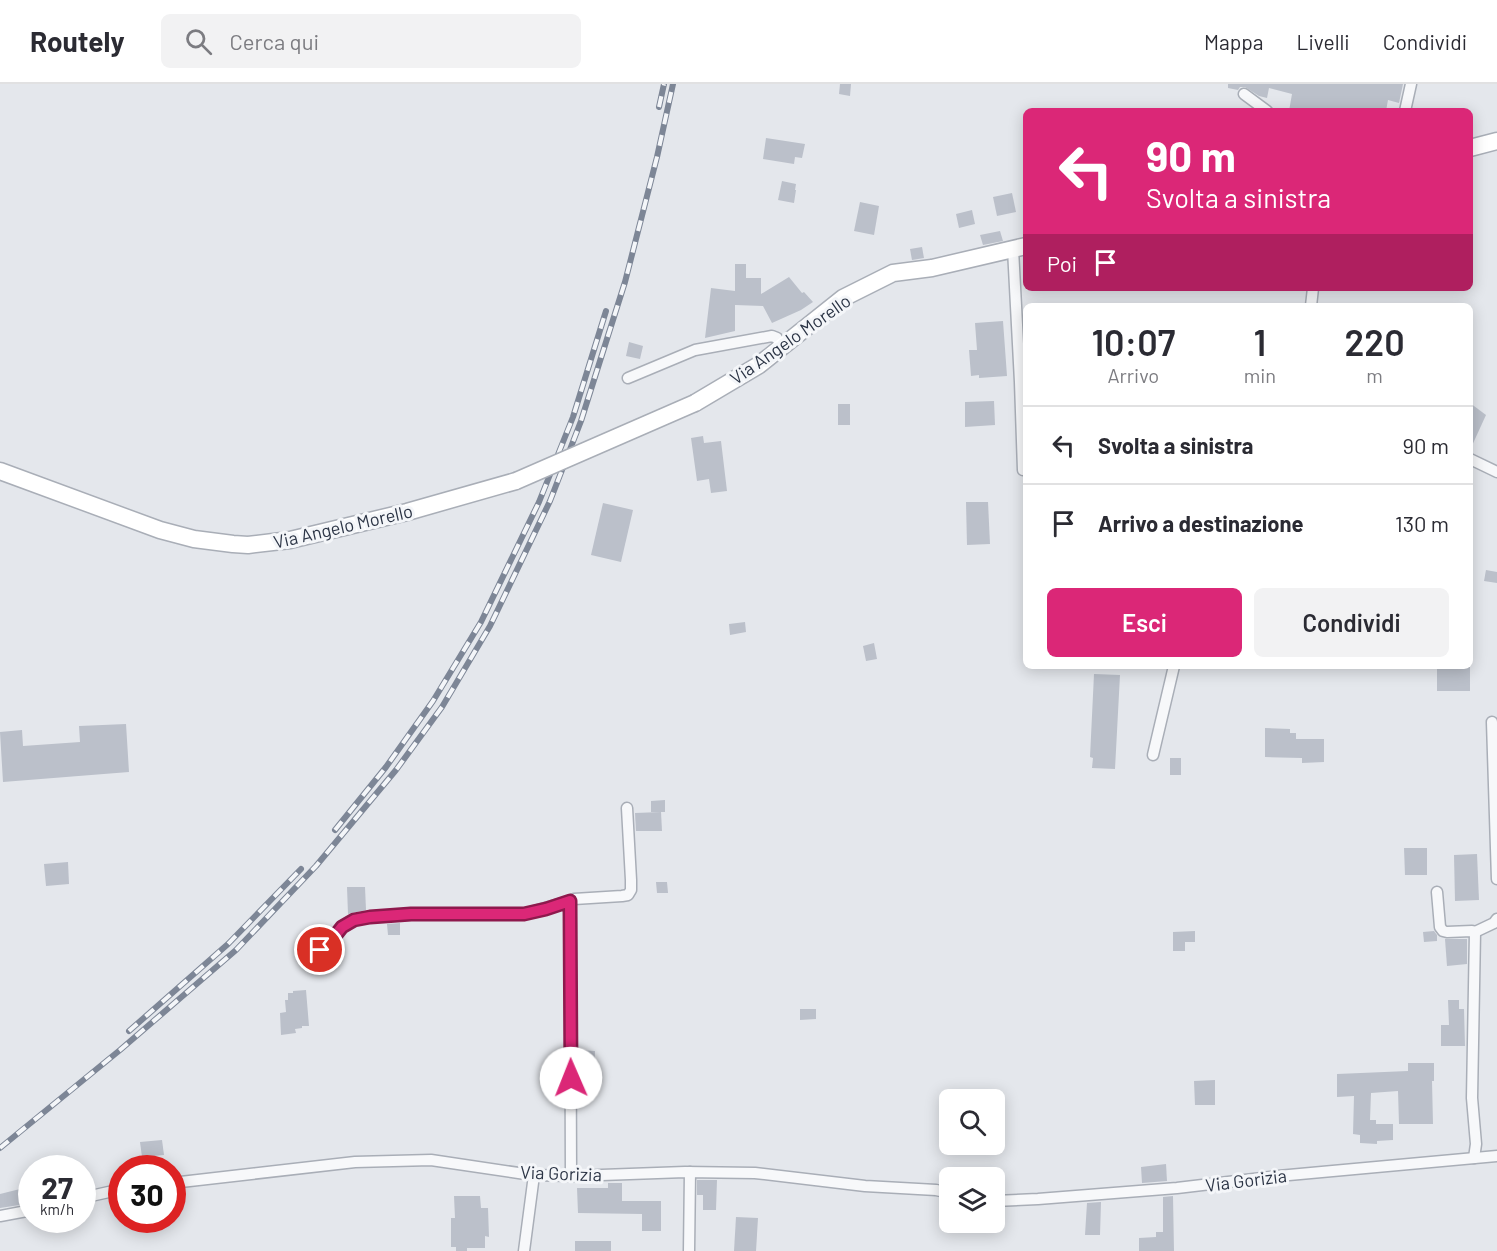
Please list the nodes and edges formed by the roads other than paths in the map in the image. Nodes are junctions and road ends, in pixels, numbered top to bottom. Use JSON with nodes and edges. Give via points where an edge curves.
{"nodes":[{"id":1,"x":1411,"y":84,"type":"edge"},
{"id":2,"x":1244,"y":94,"type":"dead end"},
{"id":3,"x":1263,"y":108,"type":"edge"},
{"id":4,"x":1407,"y":108,"type":"edge"},
{"id":5,"x":1497,"y":141,"type":"edge"},
{"id":6,"x":1473,"y":147,"type":"edge"},
{"id":7,"x":1019,"y":248,"type":"edge"},
{"id":8,"x":781,"y":348,"type":"junction"},
{"id":9,"x":628,"y":378,"type":"dead end"},
{"id":10,"x":1473,"y":460,"type":"edge"},
{"id":11,"x":1023,"y":470,"type":"dead end"},
{"id":12,"x":0,"y":471,"type":"edge"},
{"id":13,"x":1497,"y":472,"type":"edge"},
{"id":14,"x":1173,"y":669,"type":"edge"},
{"id":15,"x":1492,"y":722,"type":"dead end"},
{"id":16,"x":1153,"y":755,"type":"dead end"},
{"id":17,"x":627,"y":807,"type":"dead end"},
{"id":18,"x":1497,"y":879,"type":"edge"},
{"id":19,"x":1437,"y":892,"type":"dead end"},
{"id":20,"x":570,"y":901,"type":"junction"},
{"id":21,"x":1497,"y":919,"type":"edge"},
{"id":22,"x":1476,"y":933,"type":"junction"},
{"id":23,"x":313,"y":955,"type":"dead end"},
{"id":24,"x":1497,"y":1156,"type":"edge"},
{"id":25,"x":1474,"y":1158,"type":"junction"},
{"id":26,"x":690,"y":1172,"type":"junction"},
{"id":27,"x":534,"y":1175,"type":"junction"},
{"id":28,"x":571,"y":1176,"type":"junction"},
{"id":29,"x":186,"y":1181,"type":"edge"},
{"id":30,"x":939,"y":1191,"type":"edge"},
{"id":31,"x":1005,"y":1200,"type":"edge"},
{"id":32,"x":18,"y":1213,"type":"edge"},
{"id":33,"x":0,"y":1216,"type":"edge"},
{"id":34,"x":524,"y":1251,"type":"edge"},
{"id":35,"x":689,"y":1251,"type":"edge"}],
"edges":[{"from":1,"to":4,"type":"street"},
{"from":2,"to":3,"type":"street"},
{"from":5,"to":6,"type":"street"},
{"from":7,"to":8,"type":"street","name":"Via Angelo Morello","via":[[893,273],[843,298]]},
{"from":7,"to":11,"type":"street"},
{"from":8,"to":9,"type":"street","via":[[772,336],[695,350]]},
{"from":8,"to":12,"type":"street","name":"Via Angelo Morello","bridge":true,"via":[[695,403],[516,482],[269,543],[233,544],[176,535]]},
{"from":10,"to":13,"type":"street"},
{"from":14,"to":16,"type":"street"},
{"from":15,"to":18,"type":"street"},
{"from":17,"to":20,"type":"street","via":[[632,880],[628,895]]},
{"from":19,"to":22,"type":"street","via":[[1443,931]]},
{"from":20,"to":23,"type":"street","via":[[524,914],[411,914],[354,920]]},
{"from":20,"to":28,"type":"street"},
{"from":21,"to":22,"type":"street"},
{"from":22,"to":25,"type":"street"},
{"from":24,"to":25,"type":"street","name":"Via Gorizia"},
{"from":25,"to":31,"type":"street","name":"Via Gorizia","via":[[1179,1188]]},
{"from":26,"to":28,"type":"street","name":"Via Gorizia"},
{"from":26,"to":30,"type":"street","name":"Via Gorizia","via":[[755,1173]]},
{"from":26,"to":35,"type":"street"},
{"from":27,"to":28,"type":"street","name":"Via Gorizia"},
{"from":27,"to":29,"type":"street","name":"Via Gorizia","via":[[431,1160],[400,1160]]},
{"from":27,"to":34,"type":"street"},
{"from":32,"to":33,"type":"street"}]}
